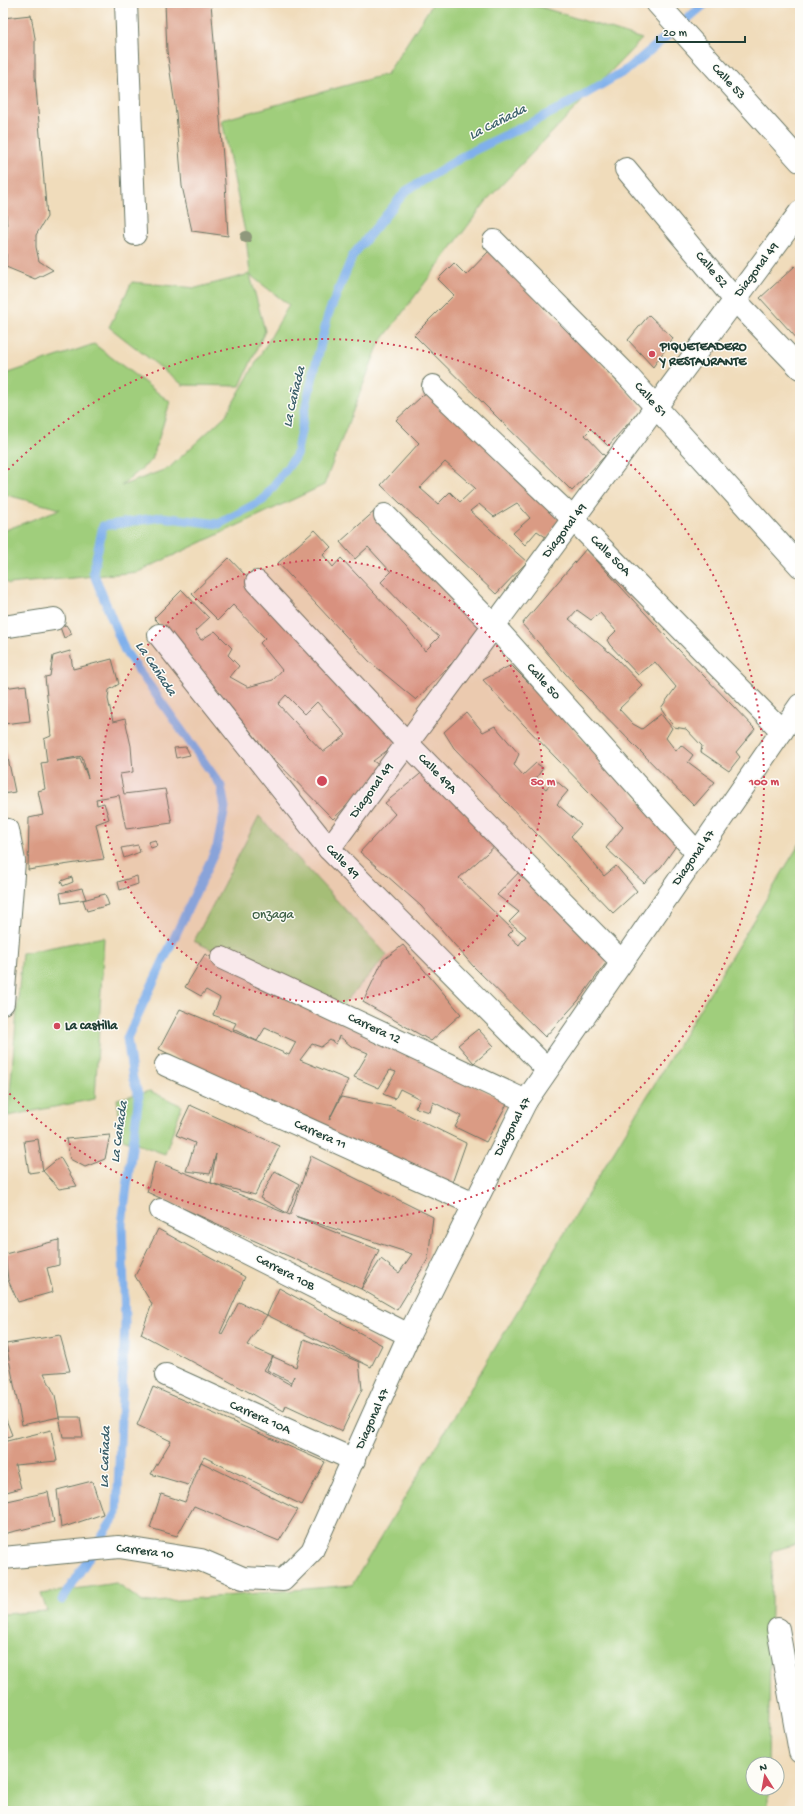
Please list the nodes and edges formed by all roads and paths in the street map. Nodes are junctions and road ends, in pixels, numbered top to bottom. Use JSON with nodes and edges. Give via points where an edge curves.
{"nodes":[{"id":1,"x":126,"y":3,"type":"edge"},
{"id":2,"x":662,"y":10,"type":"edge"},
{"id":3,"x":800,"y":161,"type":"edge"},
{"id":4,"x":626,"y":168,"type":"dead end"},
{"id":5,"x":800,"y":212,"type":"edge"},
{"id":6,"x":135,"y":234,"type":"dead end"},
{"id":7,"x":494,"y":241,"type":"dead end"},
{"id":8,"x":735,"y":300,"type":"junction"},
{"id":9,"x":800,"y":368,"type":"edge"},
{"id":10,"x":433,"y":386,"type":"dead end"},
{"id":11,"x":656,"y":407,"type":"junction"},
{"id":12,"x":385,"y":515,"type":"dead end"},
{"id":13,"x":573,"y":519,"type":"junction"},
{"id":14,"x":800,"y":566,"type":"edge"},
{"id":15,"x":257,"y":582,"type":"dead end"},
{"id":16,"x":54,"y":619,"type":"dead end"},
{"id":17,"x":494,"y":626,"type":"junction"},
{"id":18,"x":3,"y":627,"type":"edge"},
{"id":19,"x":158,"y":635,"type":"dead end"},
{"id":20,"x":800,"y":705,"type":"edge"},
{"id":21,"x":782,"y":731,"type":"junction"},
{"id":22,"x":407,"y":743,"type":"junction"},
{"id":23,"x":3,"y":829,"type":"edge"},
{"id":24,"x":329,"y":849,"type":"junction"},
{"id":25,"x":697,"y":853,"type":"junction"},
{"id":26,"x":222,"y":958,"type":"dead end"},
{"id":27,"x":622,"y":962,"type":"junction"},
{"id":28,"x":3,"y":1003,"type":"edge"},
{"id":29,"x":166,"y":1065,"type":"dead end"},
{"id":30,"x":547,"y":1069,"type":"junction"},
{"id":31,"x":526,"y":1100,"type":"junction"},
{"id":32,"x":474,"y":1204,"type":"junction"},
{"id":33,"x":161,"y":1210,"type":"dead end"},
{"id":34,"x":410,"y":1335,"type":"junction"},
{"id":35,"x":166,"y":1376,"type":"dead end"},
{"id":36,"x":354,"y":1460,"type":"junction"},
{"id":37,"x":3,"y":1558,"type":"edge"},
{"id":38,"x":283,"y":1580,"type":"joint"},
{"id":39,"x":778,"y":1629,"type":"dead end"},
{"id":40,"x":800,"y":1752,"type":"edge"}],
"edges":[{"from":1,"to":6,"type":"street"},
{"from":2,"to":3,"type":"street","name":"Calle 53"},
{"from":4,"to":8,"type":"street","name":"Calle 52"},
{"from":5,"to":8,"type":"street","name":"Diagonal 49"},
{"from":7,"to":11,"type":"street","name":"Calle 51"},
{"from":8,"to":9,"type":"street","name":"Calle 52"},
{"from":8,"to":11,"type":"street","name":"Diagonal 49"},
{"from":10,"to":13,"type":"street","name":"Calle 50A"},
{"from":11,"to":13,"type":"street","name":"Diagonal 49"},
{"from":11,"to":14,"type":"street","name":"Calle 51"},
{"from":12,"to":17,"type":"street","name":"Calle 50"},
{"from":13,"to":17,"type":"street","name":"Diagonal 49"},
{"from":13,"to":21,"type":"street","name":"Calle 50A"},
{"from":15,"to":22,"type":"street","name":"Calle 49A"},
{"from":16,"to":18,"type":"street"},
{"from":17,"to":22,"type":"street","name":"Diagonal 49"},
{"from":17,"to":25,"type":"street","name":"Calle 50"},
{"from":19,"to":24,"type":"street","name":"Calle 49"},
{"from":20,"to":21,"type":"street","name":"Diagonal 47"},
{"from":21,"to":25,"type":"street","name":"Diagonal 47"},
{"from":22,"to":24,"type":"street","name":"Diagonal 49"},
{"from":22,"to":27,"type":"street","name":"Calle 49A"},
{"from":23,"to":28,"type":"street","via":[[8,830],[14,861]]},
{"from":24,"to":30,"type":"street","name":"Calle 49"},
{"from":25,"to":27,"type":"street","name":"Diagonal 47"},
{"from":26,"to":31,"type":"street","name":"Carrera 12"},
{"from":27,"to":30,"type":"street","name":"Diagonal 47"},
{"from":29,"to":32,"type":"street","name":"Carrera 11"},
{"from":30,"to":31,"type":"street","name":"Diagonal 47"},
{"from":31,"to":32,"type":"street","name":"Diagonal 47"},
{"from":32,"to":34,"type":"street","name":"Diagonal 47"},
{"from":33,"to":34,"type":"street","name":"Carrera 10B"},
{"from":34,"to":36,"type":"street","name":"Diagonal 47"},
{"from":35,"to":36,"type":"street","name":"Carrera 10A"},
{"from":36,"to":38,"type":"street","name":"Diagonal 47","via":[[312,1551]]},
{"from":37,"to":38,"type":"street","name":"Carrera 10","via":[[119,1546],[201,1560],[243,1578]]},
{"from":39,"to":40,"type":"street"}]}
